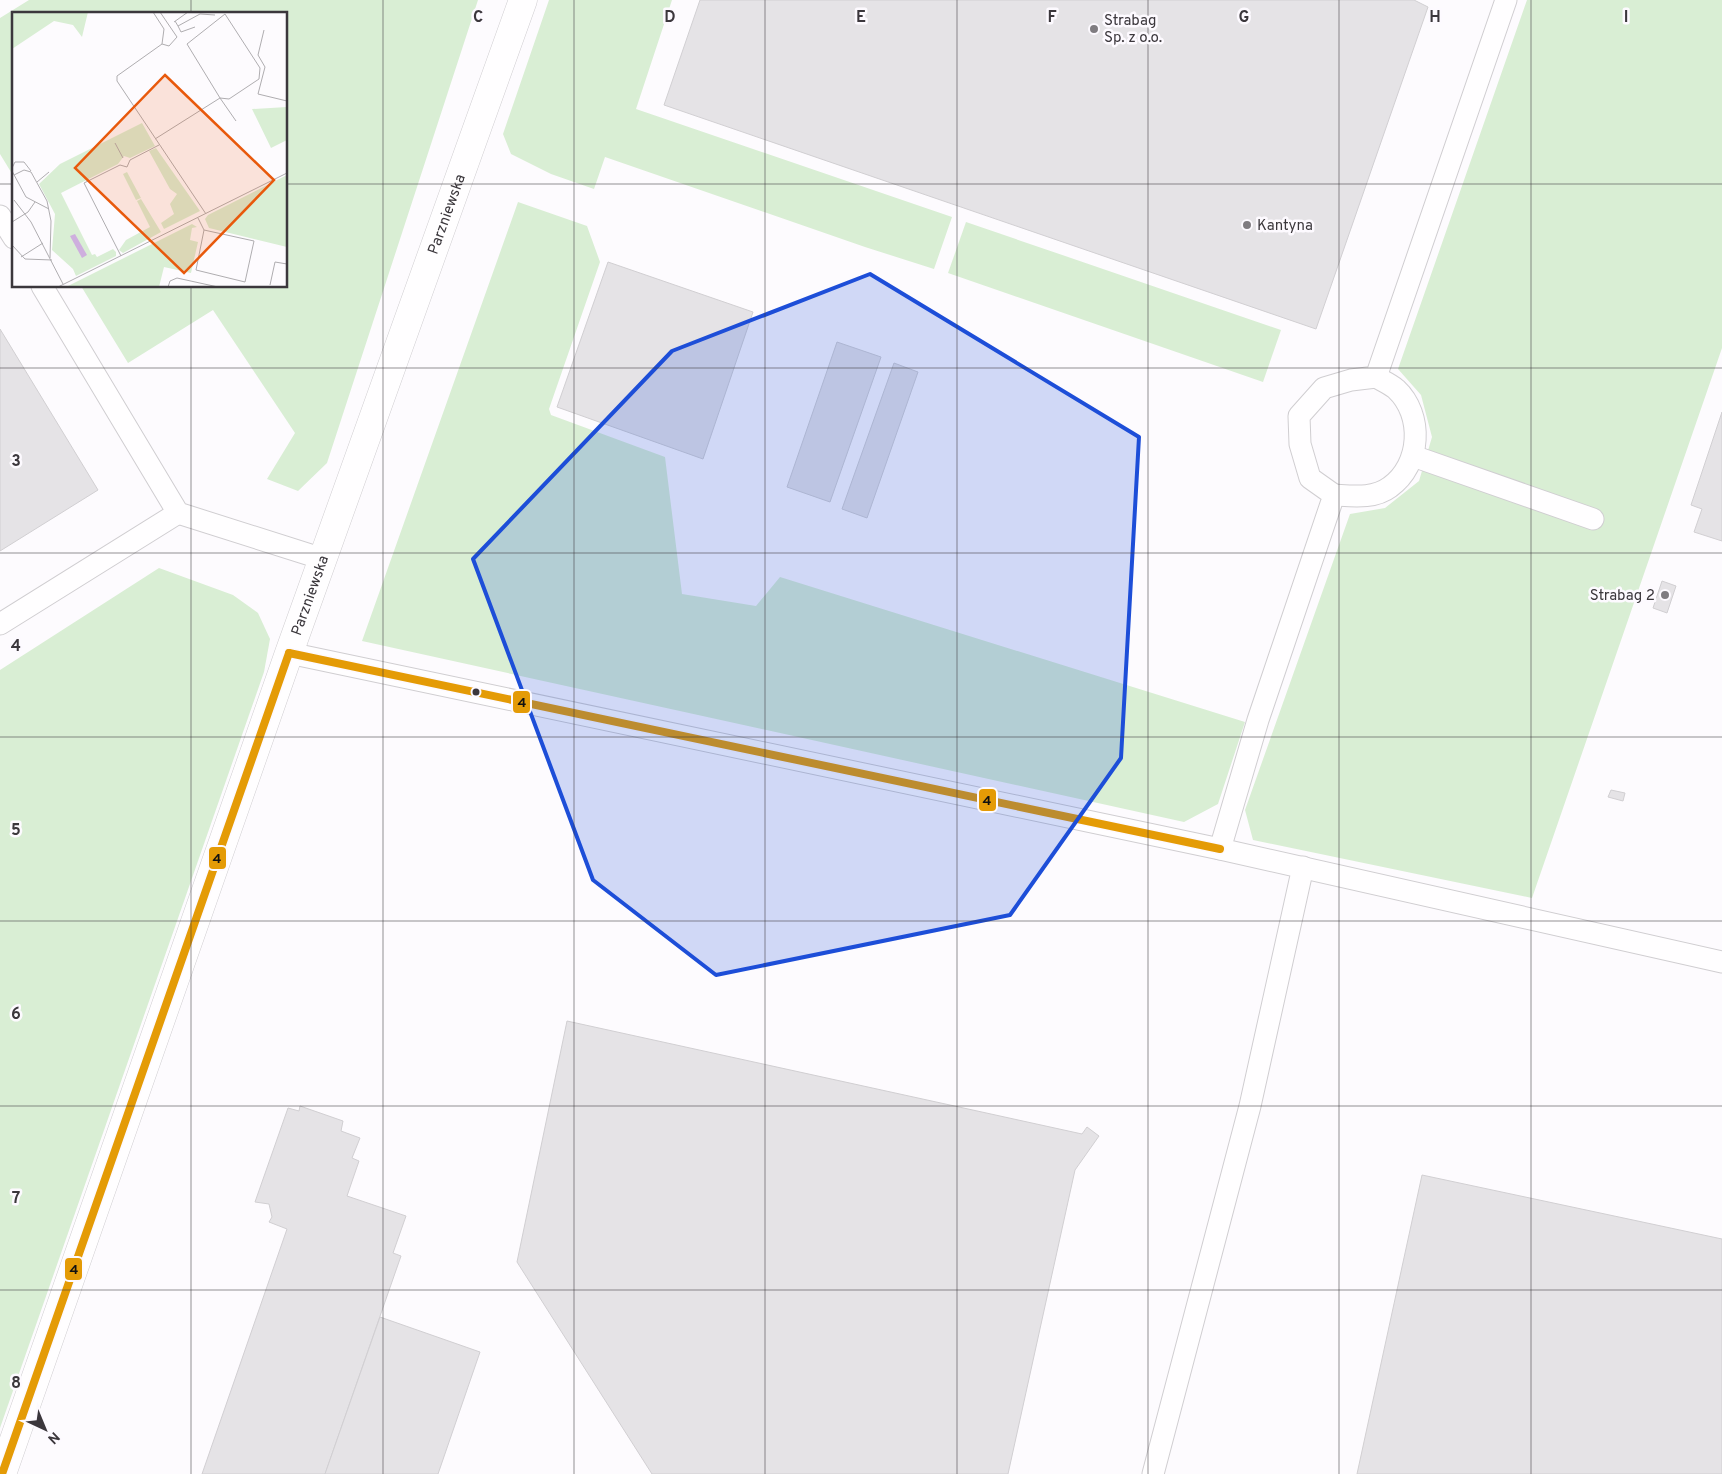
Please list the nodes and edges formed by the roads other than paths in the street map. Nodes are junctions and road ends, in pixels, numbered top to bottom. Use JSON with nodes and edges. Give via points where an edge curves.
{"nodes":[{"id":1,"x":523,"y":0,"type":"edge"},
{"id":2,"x":1506,"y":0,"type":"edge"},
{"id":3,"x":0,"y":216,"type":"edge"},
{"id":4,"x":12,"y":235,"type":"edge"},
{"id":5,"x":43,"y":288,"type":"edge"},
{"id":6,"x":1376,"y":377,"type":"junction"},
{"id":7,"x":1413,"y":456,"type":"junction"},
{"id":8,"x":1334,"y":495,"type":"junction"},
{"id":9,"x":178,"y":513,"type":"junction"},
{"id":10,"x":1594,"y":519,"type":"dead end"},
{"id":11,"x":323,"y":559,"type":"junction"},
{"id":12,"x":0,"y":624,"type":"edge"},
{"id":13,"x":289,"y":653,"type":"junction"},
{"id":14,"x":1220,"y":849,"type":"junction"},
{"id":15,"x":1303,"y":867,"type":"junction"},
{"id":16,"x":1722,"y":962,"type":"edge"},
{"id":17,"x":2,"y":1474,"type":"edge"},
{"id":18,"x":1153,"y":1474,"type":"edge"}],
"edges":[{"from":1,"to":11,"type":"street","name":"Parzniewska"},
{"from":2,"to":6,"type":"lane"},
{"from":3,"to":4,"type":"lane"},
{"from":5,"to":9,"type":"lane"},
{"from":6,"to":7,"type":"lane","via":[[1396,390],[1410,409],[1416,437]]},
{"from":6,"to":8,"type":"lane","via":[[1324,388],[1299,416],[1300,444],[1310,478]]},
{"from":7,"to":8,"type":"lane","via":[[1406,472],[1390,488],[1363,497]]},
{"from":7,"to":10,"type":"lane"},
{"from":8,"to":14,"type":"lane","via":[[1258,720]]},
{"from":9,"to":11,"type":"lane"},
{"from":9,"to":12,"type":"lane"},
{"from":11,"to":13,"type":"street","name":"Parzniewska"},
{"from":13,"to":14,"type":"lane"},
{"from":13,"to":17,"type":"street","name":"Parzniewska"},
{"from":14,"to":15,"type":"lane"},
{"from":15,"to":16,"type":"lane"},
{"from":15,"to":18,"type":"lane","via":[[1250,1106]]}]}
